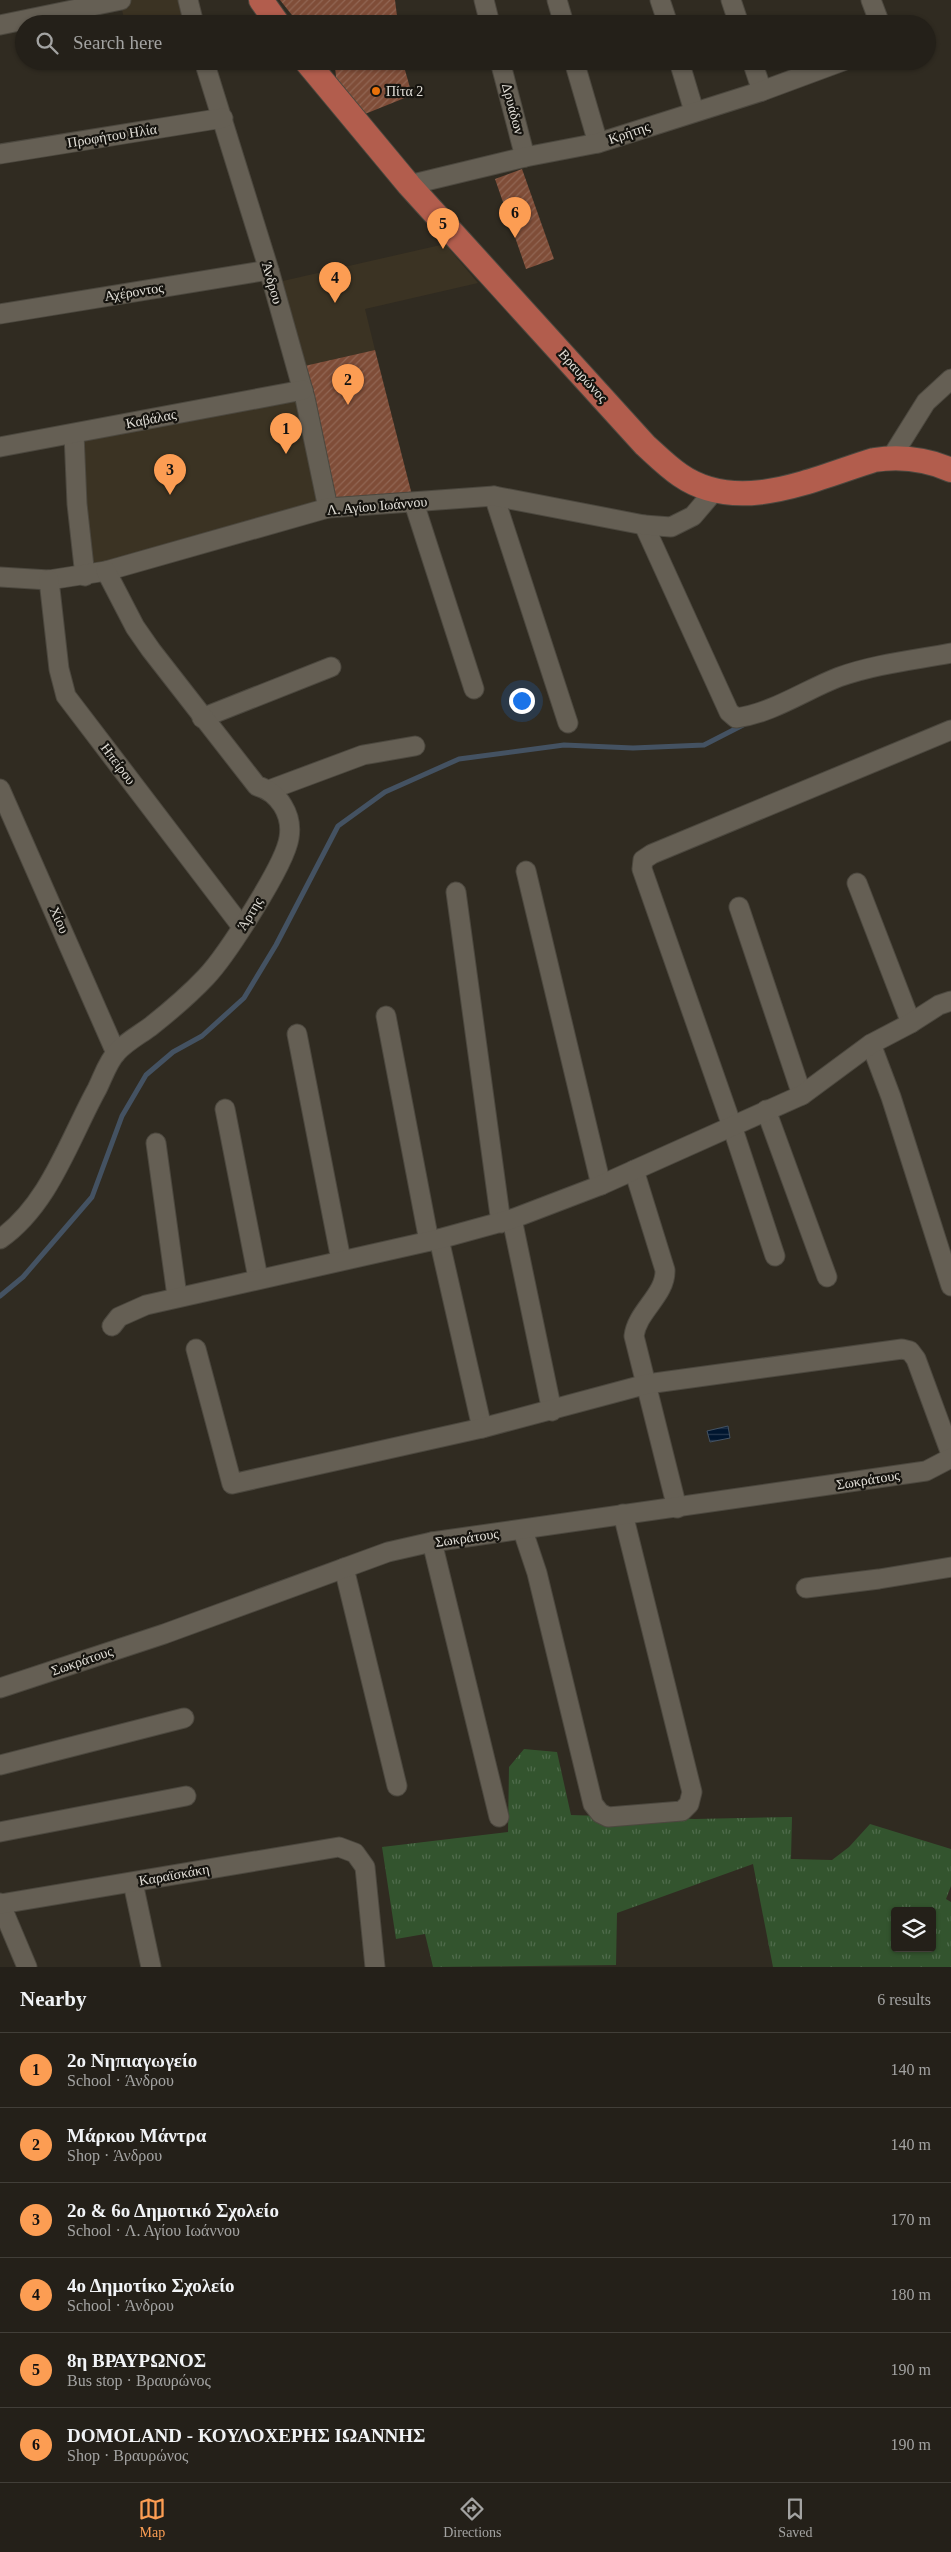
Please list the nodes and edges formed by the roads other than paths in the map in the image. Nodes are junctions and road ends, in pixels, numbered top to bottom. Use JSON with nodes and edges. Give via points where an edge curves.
{"nodes":[{"id":1,"x":120,"y":0,"type":"edge"},
{"id":2,"x":188,"y":0,"type":"edge"},
{"id":3,"x":261,"y":0,"type":"edge"},
{"id":4,"x":484,"y":0,"type":"edge"},
{"id":5,"x":557,"y":0,"type":"edge"},
{"id":6,"x":660,"y":0,"type":"edge"},
{"id":7,"x":731,"y":0,"type":"edge"},
{"id":8,"x":871,"y":0,"type":"edge"},
{"id":9,"x":48,"y":15,"type":"edge"},
{"id":10,"x":192,"y":15,"type":"edge"},
{"id":11,"x":272,"y":15,"type":"edge"},
{"id":12,"x":488,"y":15,"type":"edge"},
{"id":13,"x":561,"y":15,"type":"edge"},
{"id":14,"x":665,"y":15,"type":"edge"},
{"id":15,"x":736,"y":15,"type":"edge"},
{"id":16,"x":877,"y":15,"type":"edge"},
{"id":17,"x":15,"y":22,"type":"edge"},
{"id":18,"x":0,"y":25,"type":"edge"},
{"id":19,"x":207,"y":70,"type":"edge"},
{"id":20,"x":313,"y":70,"type":"edge"},
{"id":21,"x":502,"y":70,"type":"edge"},
{"id":22,"x":577,"y":70,"type":"edge"},
{"id":23,"x":682,"y":70,"type":"edge"},
{"id":24,"x":755,"y":70,"type":"edge"},
{"id":25,"x":819,"y":70,"type":"edge"},
{"id":26,"x":762,"y":91,"type":"junction"},
{"id":27,"x":694,"y":111,"type":"junction"},
{"id":28,"x":224,"y":118,"type":"junction"},
{"id":29,"x":598,"y":143,"type":"junction"},
{"id":30,"x":0,"y":154,"type":"edge"},
{"id":31,"x":525,"y":157,"type":"junction"},
{"id":32,"x":408,"y":185,"type":"junction"},
{"id":33,"x":269,"y":270,"type":"junction"},
{"id":34,"x":0,"y":314,"type":"edge"},
{"id":35,"x":951,"y":379,"type":"edge"},
{"id":36,"x":303,"y":390,"type":"junction"},
{"id":37,"x":74,"y":434,"type":"junction"},
{"id":38,"x":0,"y":447,"type":"edge"},
{"id":39,"x":890,"y":458,"type":"junction"},
{"id":40,"x":951,"y":470,"type":"edge"},
{"id":41,"x":716,"y":489,"type":"junction"},
{"id":42,"x":494,"y":496,"type":"junction"},
{"id":43,"x":414,"y":503,"type":"junction"},
{"id":44,"x":328,"y":508,"type":"junction"},
{"id":45,"x":644,"y":525,"type":"junction"},
{"id":46,"x":106,"y":572,"type":"junction"},
{"id":47,"x":85,"y":576,"type":"junction"},
{"id":48,"x":0,"y":577,"type":"edge"},
{"id":49,"x":49,"y":580,"type":"junction"},
{"id":50,"x":951,"y":653,"type":"edge"},
{"id":51,"x":331,"y":667,"type":"dead end"},
{"id":52,"x":474,"y":689,"type":"dead end"},
{"id":53,"x":202,"y":718,"type":"junction"},
{"id":54,"x":568,"y":723,"type":"dead end"},
{"id":55,"x":951,"y":730,"type":"edge"},
{"id":56,"x":415,"y":746,"type":"dead end"},
{"id":57,"x":0,"y":788,"type":"edge"},
{"id":58,"x":269,"y":790,"type":"junction"},
{"id":59,"x":526,"y":871,"type":"dead end"},
{"id":60,"x":857,"y":883,"type":"dead end"},
{"id":61,"x":456,"y":892,"type":"dead end"},
{"id":62,"x":739,"y":907,"type":"dead end"},
{"id":63,"x":242,"y":927,"type":"junction"},
{"id":64,"x":951,"y":1001,"type":"edge"},
{"id":65,"x":386,"y":1016,"type":"dead end"},
{"id":66,"x":911,"y":1023,"type":"junction"},
{"id":67,"x":297,"y":1034,"type":"dead end"},
{"id":68,"x":871,"y":1044,"type":"junction"},
{"id":69,"x":116,"y":1053,"type":"junction"},
{"id":70,"x":802,"y":1095,"type":"junction"},
{"id":71,"x":225,"y":1109,"type":"dead end"},
{"id":72,"x":766,"y":1110,"type":"junction"},
{"id":73,"x":732,"y":1126,"type":"junction"},
{"id":74,"x":156,"y":1143,"type":"dead end"},
{"id":75,"x":634,"y":1170,"type":"junction"},
{"id":76,"x":602,"y":1184,"type":"junction"},
{"id":77,"x":507,"y":1221,"type":"junction"},
{"id":78,"x":0,"y":1239,"type":"edge"},
{"id":79,"x":434,"y":1240,"type":"junction"},
{"id":80,"x":774,"y":1256,"type":"dead end"},
{"id":81,"x":341,"y":1260,"type":"junction"},
{"id":82,"x":827,"y":1277,"type":"dead end"},
{"id":83,"x":258,"y":1278,"type":"junction"},
{"id":84,"x":951,"y":1286,"type":"edge"},
{"id":85,"x":177,"y":1296,"type":"junction"},
{"id":86,"x":112,"y":1326,"type":"dead end"},
{"id":87,"x":196,"y":1349,"type":"dead end"},
{"id":88,"x":647,"y":1384,"type":"junction"},
{"id":89,"x":552,"y":1411,"type":"junction"},
{"id":90,"x":482,"y":1428,"type":"junction"},
{"id":91,"x":951,"y":1454,"type":"edge"},
{"id":92,"x":951,"y":1458,"type":"edge"},
{"id":93,"x":677,"y":1508,"type":"junction"},
{"id":94,"x":623,"y":1514,"type":"junction"},
{"id":95,"x":524,"y":1531,"type":"junction"},
{"id":96,"x":432,"y":1542,"type":"junction"},
{"id":97,"x":951,"y":1567,"type":"edge"},
{"id":98,"x":344,"y":1568,"type":"junction"},
{"id":99,"x":806,"y":1588,"type":"dead end"},
{"id":100,"x":0,"y":1688,"type":"edge"},
{"id":101,"x":184,"y":1718,"type":"dead end"},
{"id":102,"x":0,"y":1765,"type":"edge"},
{"id":103,"x":397,"y":1786,"type":"dead end"},
{"id":104,"x":186,"y":1796,"type":"dead end"},
{"id":105,"x":499,"y":1817,"type":"dead end"},
{"id":106,"x":0,"y":1832,"type":"edge"},
{"id":107,"x":133,"y":1883,"type":"junction"},
{"id":108,"x":1,"y":1903,"type":"edge"},
{"id":109,"x":27,"y":1967,"type":"edge"},
{"id":110,"x":151,"y":1967,"type":"edge"},
{"id":111,"x":375,"y":1967,"type":"edge"}],
"edges":[{"from":1,"to":9,"type":"street"},
{"from":2,"to":10,"type":"street"},
{"from":3,"to":11,"type":"main road"},
{"from":4,"to":12,"type":"street"},
{"from":5,"to":13,"type":"street"},
{"from":6,"to":14,"type":"street"},
{"from":7,"to":15,"type":"street"},
{"from":8,"to":16,"type":"street"},
{"from":17,"to":18,"type":"street"},
{"from":19,"to":28,"type":"street","name":"Άνδρου"},
{"from":20,"to":32,"type":"main road","name":"Βραυρώνος"},
{"from":21,"to":31,"type":"street","name":"Δρυάδων"},
{"from":22,"to":29,"type":"street"},
{"from":23,"to":27,"type":"street"},
{"from":24,"to":26,"type":"street"},
{"from":25,"to":26,"type":"street","name":"Κρήτης"},
{"from":26,"to":27,"type":"street","name":"Κρήτης"},
{"from":27,"to":29,"type":"street","name":"Κρήτης"},
{"from":28,"to":30,"type":"street","name":"Προφήτου Ηλία"},
{"from":28,"to":33,"type":"street","name":"Άνδρου"},
{"from":29,"to":31,"type":"street","name":"Κρήτης"},
{"from":31,"to":32,"type":"street","name":"Κρήτης"},
{"from":32,"to":41,"type":"main road","name":"Βραυρώνος","via":[[646,445],[681,476]]},
{"from":33,"to":34,"type":"street","name":"Αχέροντος"},
{"from":33,"to":36,"type":"street","name":"Άνδρου"},
{"from":35,"to":39,"type":"street","via":[[926,402]]},
{"from":36,"to":37,"type":"street","name":"Καβάλας"},
{"from":36,"to":44,"type":"street","name":"Άνδρου"},
{"from":37,"to":38,"type":"street","name":"Καβάλας"},
{"from":37,"to":47,"type":"street"},
{"from":39,"to":40,"type":"main road","name":"Βραυρώνος","via":[[917,459]]},
{"from":39,"to":41,"type":"main road","name":"Βραυρώνος","via":[[764,492],[742,494]]},
{"from":41,"to":45,"type":"street","name":"Λ. Αγίου Ιωάννου","via":[[686,521],[671,527]]},
{"from":42,"to":43,"type":"street","name":"Λ. Αγίου Ιωάννου"},
{"from":42,"to":45,"type":"street","name":"Λ. Αγίου Ιωάννου"},
{"from":42,"to":54,"type":"street"},
{"from":43,"to":44,"type":"street","name":"Λ. Αγίου Ιωάννου"},
{"from":43,"to":52,"type":"street"},
{"from":44,"to":46,"type":"street","name":"Λ. Αγίου Ιωάννου"},
{"from":45,"to":50,"type":"street","via":[[729,712],[736,718],[764,710],[865,668]]},
{"from":46,"to":47,"type":"street","name":"Λ. Αγίου Ιωάννου"},
{"from":46,"to":53,"type":"street","name":"Άρτης","via":[[136,628]]},
{"from":47,"to":49,"type":"street","name":"Λ. Αγίου Ιωάννου"},
{"from":48,"to":49,"type":"street","name":"Λ. Αγίου Ιωάννου"},
{"from":49,"to":63,"type":"street","name":"Ηπείρου","via":[[59,669],[66,696]]},
{"from":51,"to":53,"type":"street"},
{"from":53,"to":58,"type":"street","name":"Άρτης","via":[[257,786]]},
{"from":55,"to":73,"type":"street","via":[[643,860],[642,869]]},
{"from":56,"to":58,"type":"street","via":[[363,755]]},
{"from":57,"to":69,"type":"street","name":"Χίου"},
{"from":58,"to":63,"type":"street","name":"Άρτης","via":[[285,808],[290,820],[289,839],[278,866]]},
{"from":59,"to":76,"type":"street"},
{"from":60,"to":66,"type":"street"},
{"from":61,"to":77,"type":"street"},
{"from":62,"to":70,"type":"street"},
{"from":63,"to":69,"type":"street","name":"Άρτης","via":[[207,977]]},
{"from":64,"to":66,"type":"street"},
{"from":65,"to":79,"type":"street"},
{"from":66,"to":68,"type":"street"},
{"from":67,"to":81,"type":"street"},
{"from":68,"to":70,"type":"street"},
{"from":68,"to":84,"type":"street"},
{"from":69,"to":78,"type":"street","name":"Άρτης","via":[[63,1158],[29,1215]]},
{"from":70,"to":72,"type":"street"},
{"from":71,"to":83,"type":"street"},
{"from":72,"to":73,"type":"street"},
{"from":72,"to":82,"type":"street"},
{"from":73,"to":75,"type":"street"},
{"from":73,"to":80,"type":"street"},
{"from":74,"to":85,"type":"street"},
{"from":75,"to":76,"type":"street"},
{"from":75,"to":88,"type":"street","via":[[666,1280],[635,1326],[634,1336]]},
{"from":76,"to":77,"type":"street"},
{"from":77,"to":79,"type":"street"},
{"from":77,"to":89,"type":"street"},
{"from":79,"to":81,"type":"street"},
{"from":79,"to":90,"type":"street"},
{"from":81,"to":83,"type":"street"},
{"from":83,"to":85,"type":"street"},
{"from":85,"to":86,"type":"street","via":[[131,1310],[119,1316]]},
{"from":87,"to":90,"type":"street","via":[[232,1484]]},
{"from":88,"to":89,"type":"street"},
{"from":88,"to":91,"type":"street","via":[[902,1349],[910,1351],[916,1359]]},
{"from":88,"to":93,"type":"street"},
{"from":89,"to":90,"type":"street"},
{"from":92,"to":93,"type":"street","name":"Σωκράτους","via":[[926,1471]]},
{"from":93,"to":94,"type":"street","name":"Σωκράτους"},
{"from":94,"to":95,"type":"street","name":"Σωκράτους"},
{"from":94,"to":95,"type":"street","via":[[692,1792],[689,1804],[682,1812],[608,1817],[592,1804]]},
{"from":95,"to":96,"type":"street","name":"Σωκράτους"},
{"from":96,"to":98,"type":"street","name":"Σωκράτους","via":[[388,1552]]},
{"from":96,"to":105,"type":"street"},
{"from":97,"to":99,"type":"street"},
{"from":98,"to":100,"type":"street","name":"Σωκράτους","via":[[164,1634]]},
{"from":98,"to":103,"type":"street"},
{"from":101,"to":102,"type":"street"},
{"from":104,"to":106,"type":"street"},
{"from":107,"to":108,"type":"street","name":"Καραϊσκάκη"},
{"from":107,"to":110,"type":"street"},
{"from":107,"to":111,"type":"street","name":"Καραϊσκάκη","via":[[328,1847],[347,1849],[362,1860],[365,1867]]},
{"from":108,"to":109,"type":"street"}]}
